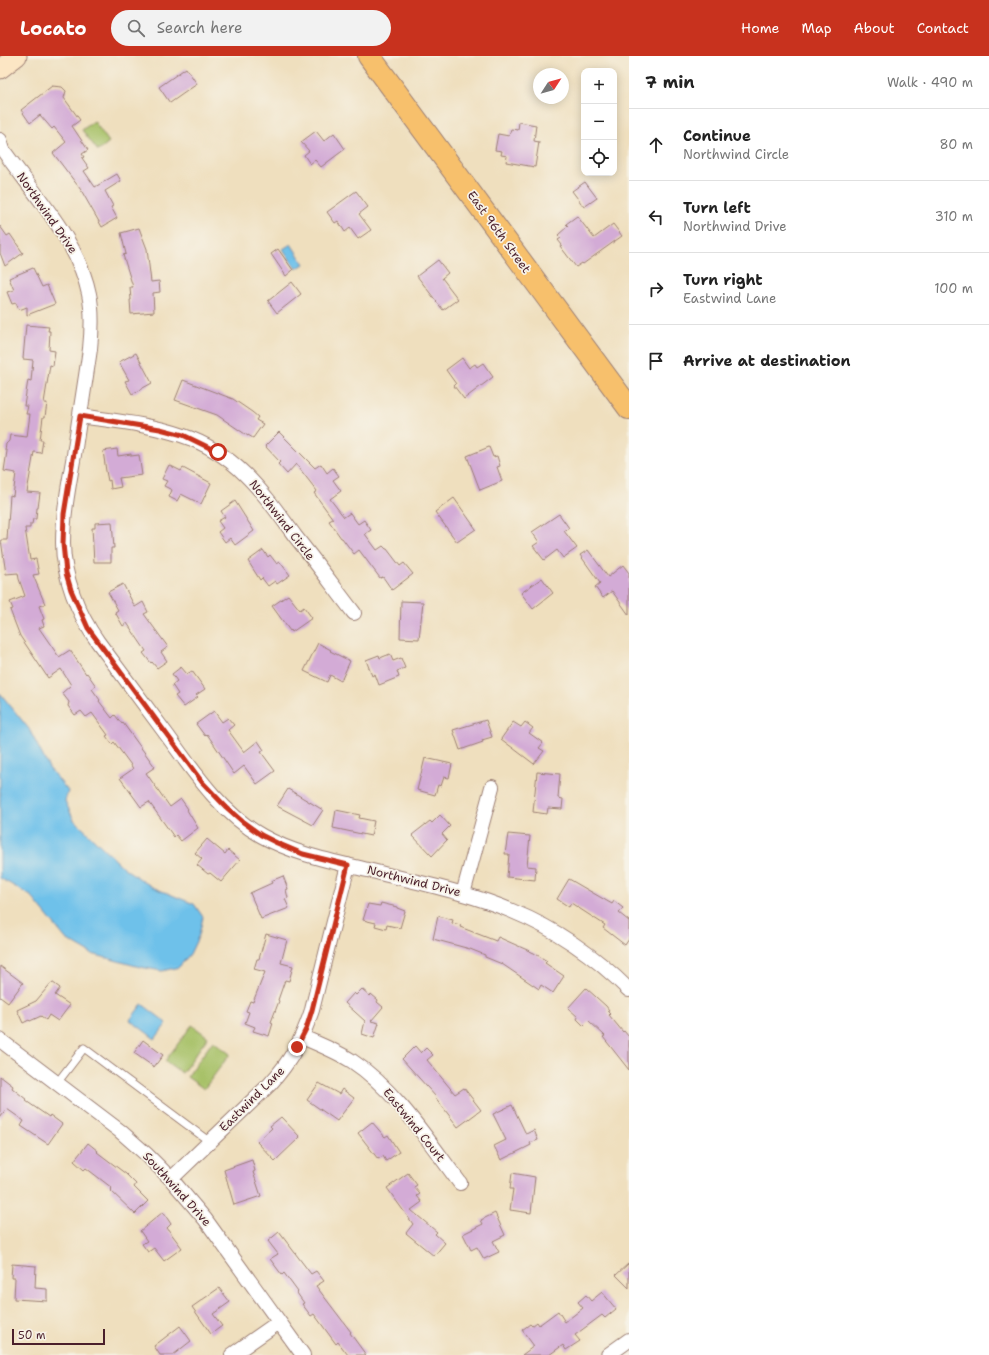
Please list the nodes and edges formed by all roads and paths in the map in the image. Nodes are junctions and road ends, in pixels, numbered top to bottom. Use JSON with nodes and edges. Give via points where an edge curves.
{"nodes":[{"id":1,"x":17,"y":56,"type":"edge"},
{"id":2,"x":369,"y":56,"type":"edge"},
{"id":3,"x":0,"y":68,"type":"edge"},
{"id":4,"x":1,"y":146,"type":"edge"},
{"id":5,"x":629,"y":408,"type":"edge"},
{"id":6,"x":80,"y":416,"type":"junction"},
{"id":7,"x":354,"y":613,"type":"dead end"},
{"id":8,"x":492,"y":787,"type":"dead end"},
{"id":9,"x":348,"y":865,"type":"junction"},
{"id":10,"x":463,"y":894,"type":"junction"},
{"id":11,"x":629,"y":990,"type":"edge"},
{"id":12,"x":302,"y":1037,"type":"junction"},
{"id":13,"x":0,"y":1040,"type":"edge"},
{"id":14,"x":57,"y":1083,"type":"junction"},
{"id":15,"x":210,"y":1142,"type":"junction"},
{"id":16,"x":171,"y":1178,"type":"junction"},
{"id":17,"x":460,"y":1183,"type":"dead end"},
{"id":18,"x":279,"y":1322,"type":"junction"},
{"id":19,"x":629,"y":1340,"type":"edge"},
{"id":20,"x":232,"y":1355,"type":"edge"},
{"id":21,"x":303,"y":1355,"type":"edge"},
{"id":22,"x":608,"y":1355,"type":"edge"}],
"edges":[{"from":1,"to":3,"type":"street"},
{"from":2,"to":5,"type":"main road","name":"East 96th Street"},
{"from":4,"to":6,"type":"street","name":"Northwind Drive","via":[[68,240],[86,281],[92,313],[92,331]]},
{"from":6,"to":7,"type":"street","name":"Northwind Circle","via":[[183,435],[233,462],[263,492]]},
{"from":6,"to":9,"type":"street","name":"Northwind Drive","via":[[64,514],[63,544],[71,590],[88,628],[202,782],[226,807],[261,835],[277,843],[303,854]]},
{"from":8,"to":10,"type":"street"},
{"from":9,"to":10,"type":"street","name":"Northwind Drive"},
{"from":9,"to":12,"type":"street","name":"Eastwind Lane","via":[[312,1010]]},
{"from":10,"to":11,"type":"street","name":"Northwind Drive","via":[[512,911],[573,943]]},
{"from":12,"to":15,"type":"street","name":"Eastwind Lane","via":[[278,1076]]},
{"from":12,"to":17,"type":"street","name":"Eastwind Court","via":[[337,1052],[379,1082]]},
{"from":13,"to":14,"type":"street","name":"Southwind Drive"},
{"from":14,"to":15,"type":"lane","via":[[84,1048]]},
{"from":14,"to":16,"type":"street","name":"Southwind Drive","via":[[133,1142]]},
{"from":15,"to":16,"type":"street","name":"Eastwind Lane"},
{"from":16,"to":18,"type":"street","name":"Southwind Drive","via":[[205,1219]]},
{"from":18,"to":20,"type":"street"},
{"from":18,"to":21,"type":"street","name":"Southwind Drive"},
{"from":19,"to":22,"type":"street"}]}
